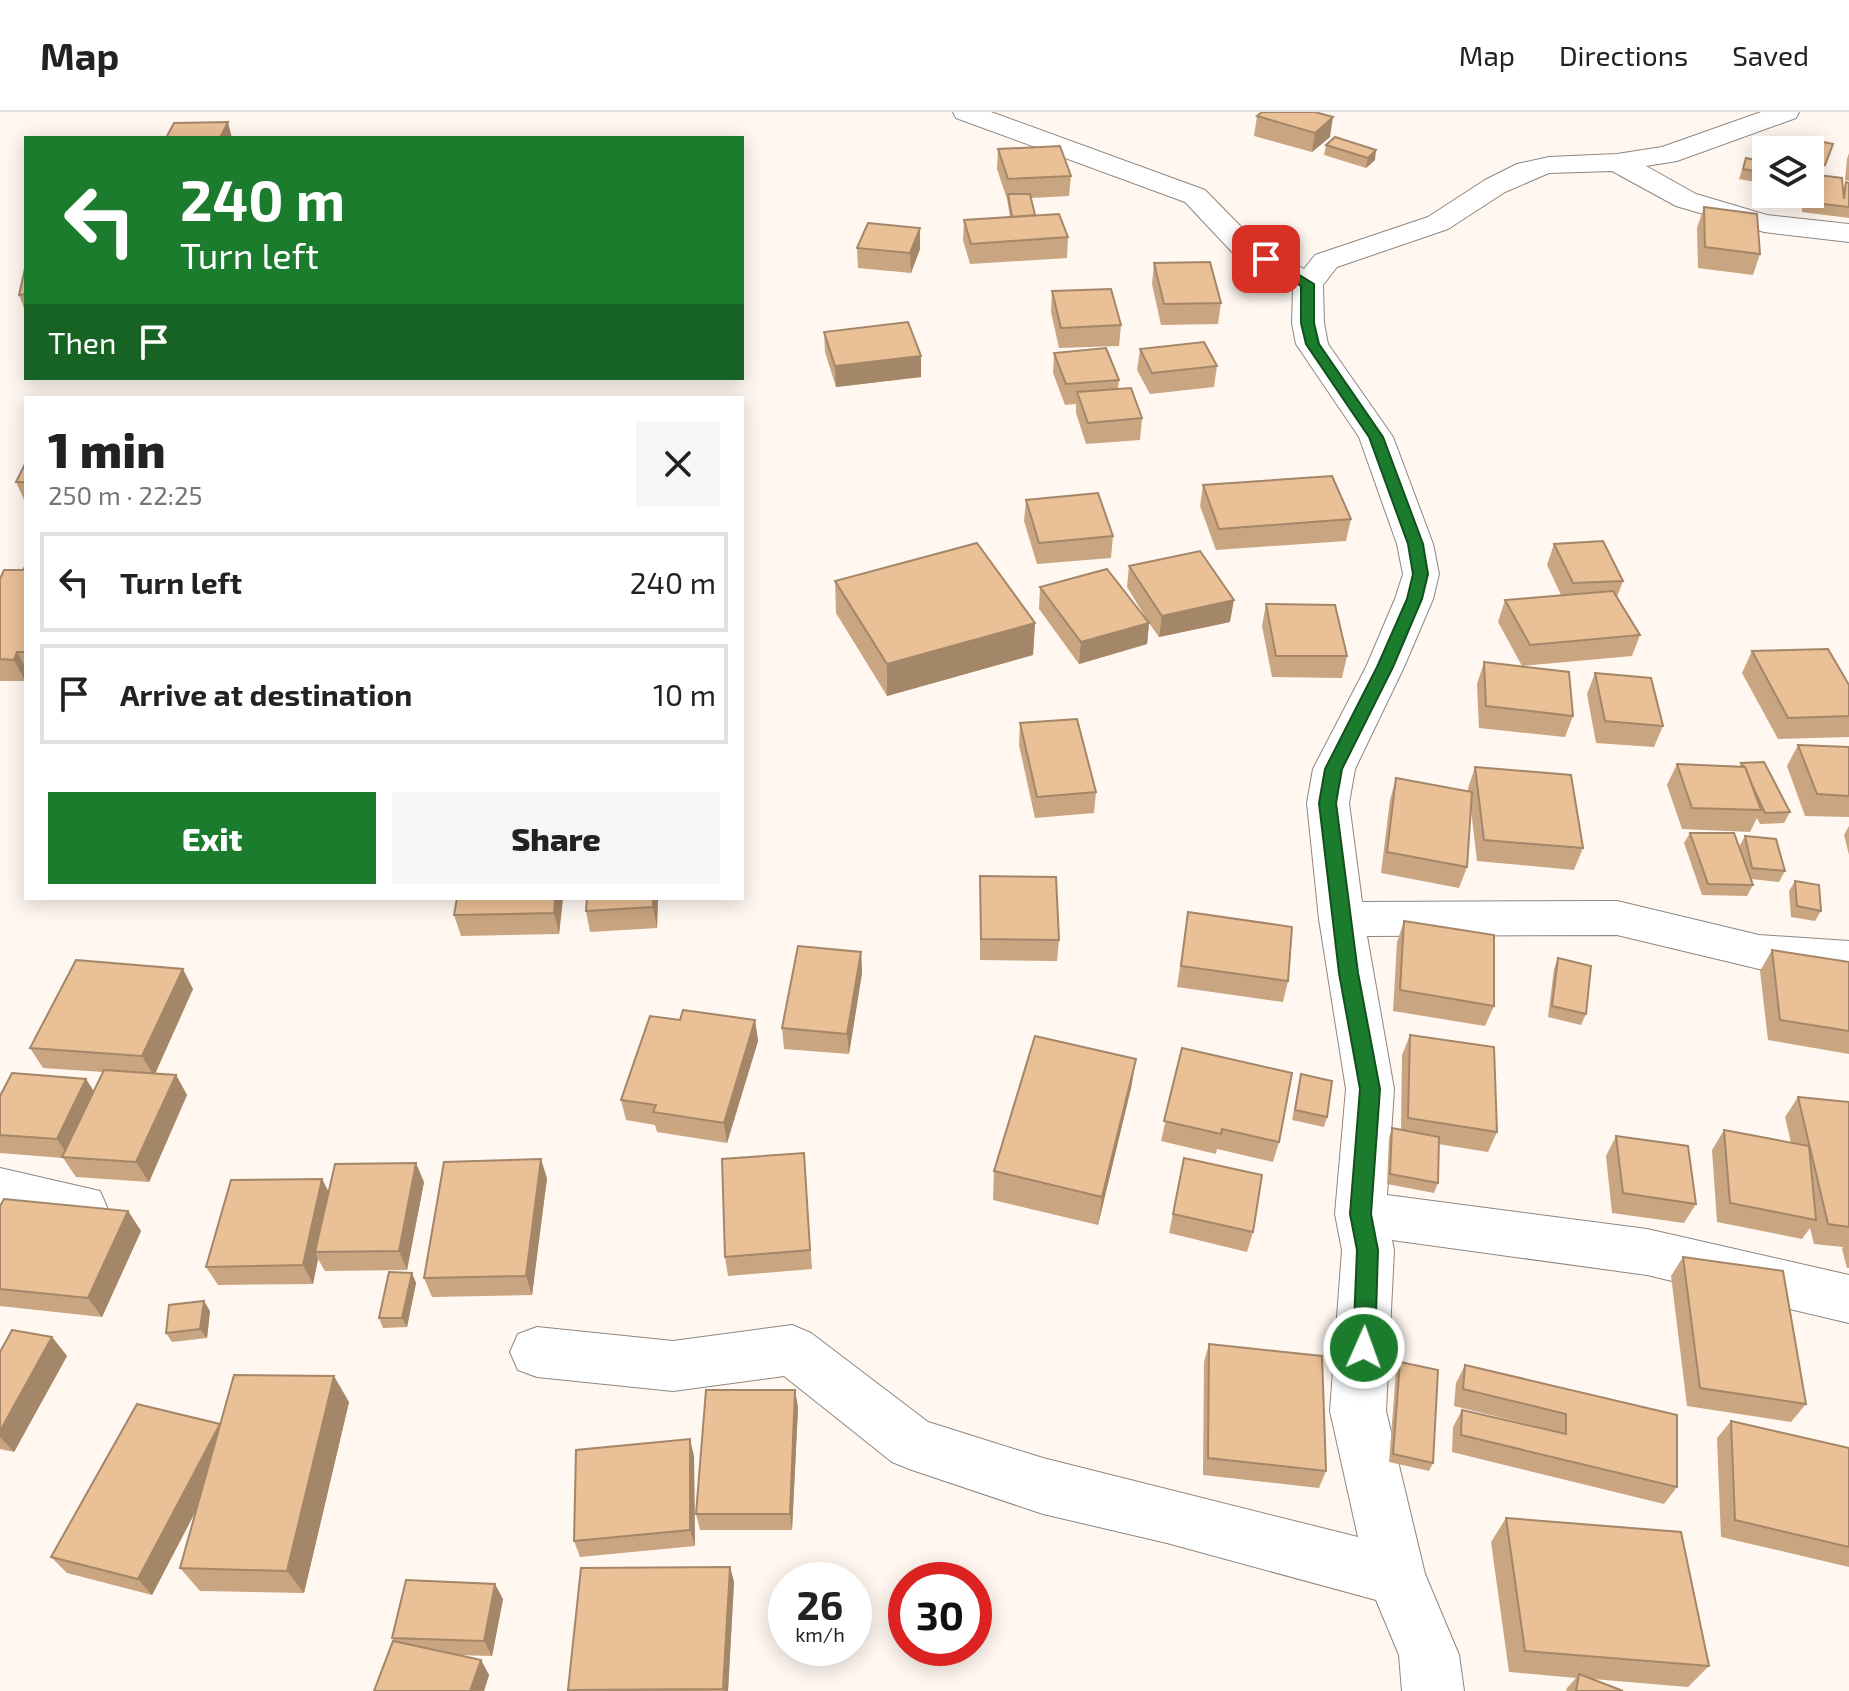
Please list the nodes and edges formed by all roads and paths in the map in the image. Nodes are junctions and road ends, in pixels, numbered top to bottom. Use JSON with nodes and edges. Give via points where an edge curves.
{"nodes":[{"id":1,"x":966,"y":112,"type":"edge"},
{"id":2,"x":1786,"y":112,"type":"edge"},
{"id":3,"x":1617,"y":162,"type":"junction"},
{"id":4,"x":1849,"y":233,"type":"edge"},
{"id":5,"x":1308,"y":284,"type":"junction"},
{"id":6,"x":1341,"y":919,"type":"junction"},
{"id":7,"x":1849,"y":959,"type":"edge"},
{"id":8,"x":0,"y":1190,"type":"edge"},
{"id":9,"x":82,"y":1207,"type":"edge"},
{"id":10,"x":1360,"y":1214,"type":"junction"},
{"id":11,"x":1849,"y":1299,"type":"edge"},
{"id":12,"x":537,"y":1352,"type":"dead end"},
{"id":13,"x":1396,"y":1576,"type":"junction"},
{"id":14,"x":1433,"y":1691,"type":"edge"}],
"edges":[{"from":1,"to":5,"type":"street","via":[[1195,196],[1244,247]]},
{"from":2,"to":3,"type":"street","via":[[1667,155]]},
{"from":3,"to":4,"type":"street","via":[[1686,200],[1764,223]]},
{"from":3,"to":5,"type":"street","via":[[1527,170],[1438,223],[1326,261]]},
{"from":5,"to":6,"type":"street","via":[[1312,344],[1376,437],[1421,574],[1330,786]]},
{"from":6,"to":7,"type":"street","via":[[1617,918],[1759,952]]},
{"from":6,"to":10,"type":"street","via":[[1370,1089]]},
{"from":8,"to":9,"type":"street"},
{"from":10,"to":11,"type":"street","via":[[1647,1252]]},
{"from":10,"to":13,"type":"street","via":[[1368,1250],[1358,1411]]},
{"from":12,"to":13,"type":"street","via":[[673,1366],[792,1350],[912,1443],[1043,1486]]},
{"from":13,"to":14,"type":"street","via":[[1429,1655]]}]}
